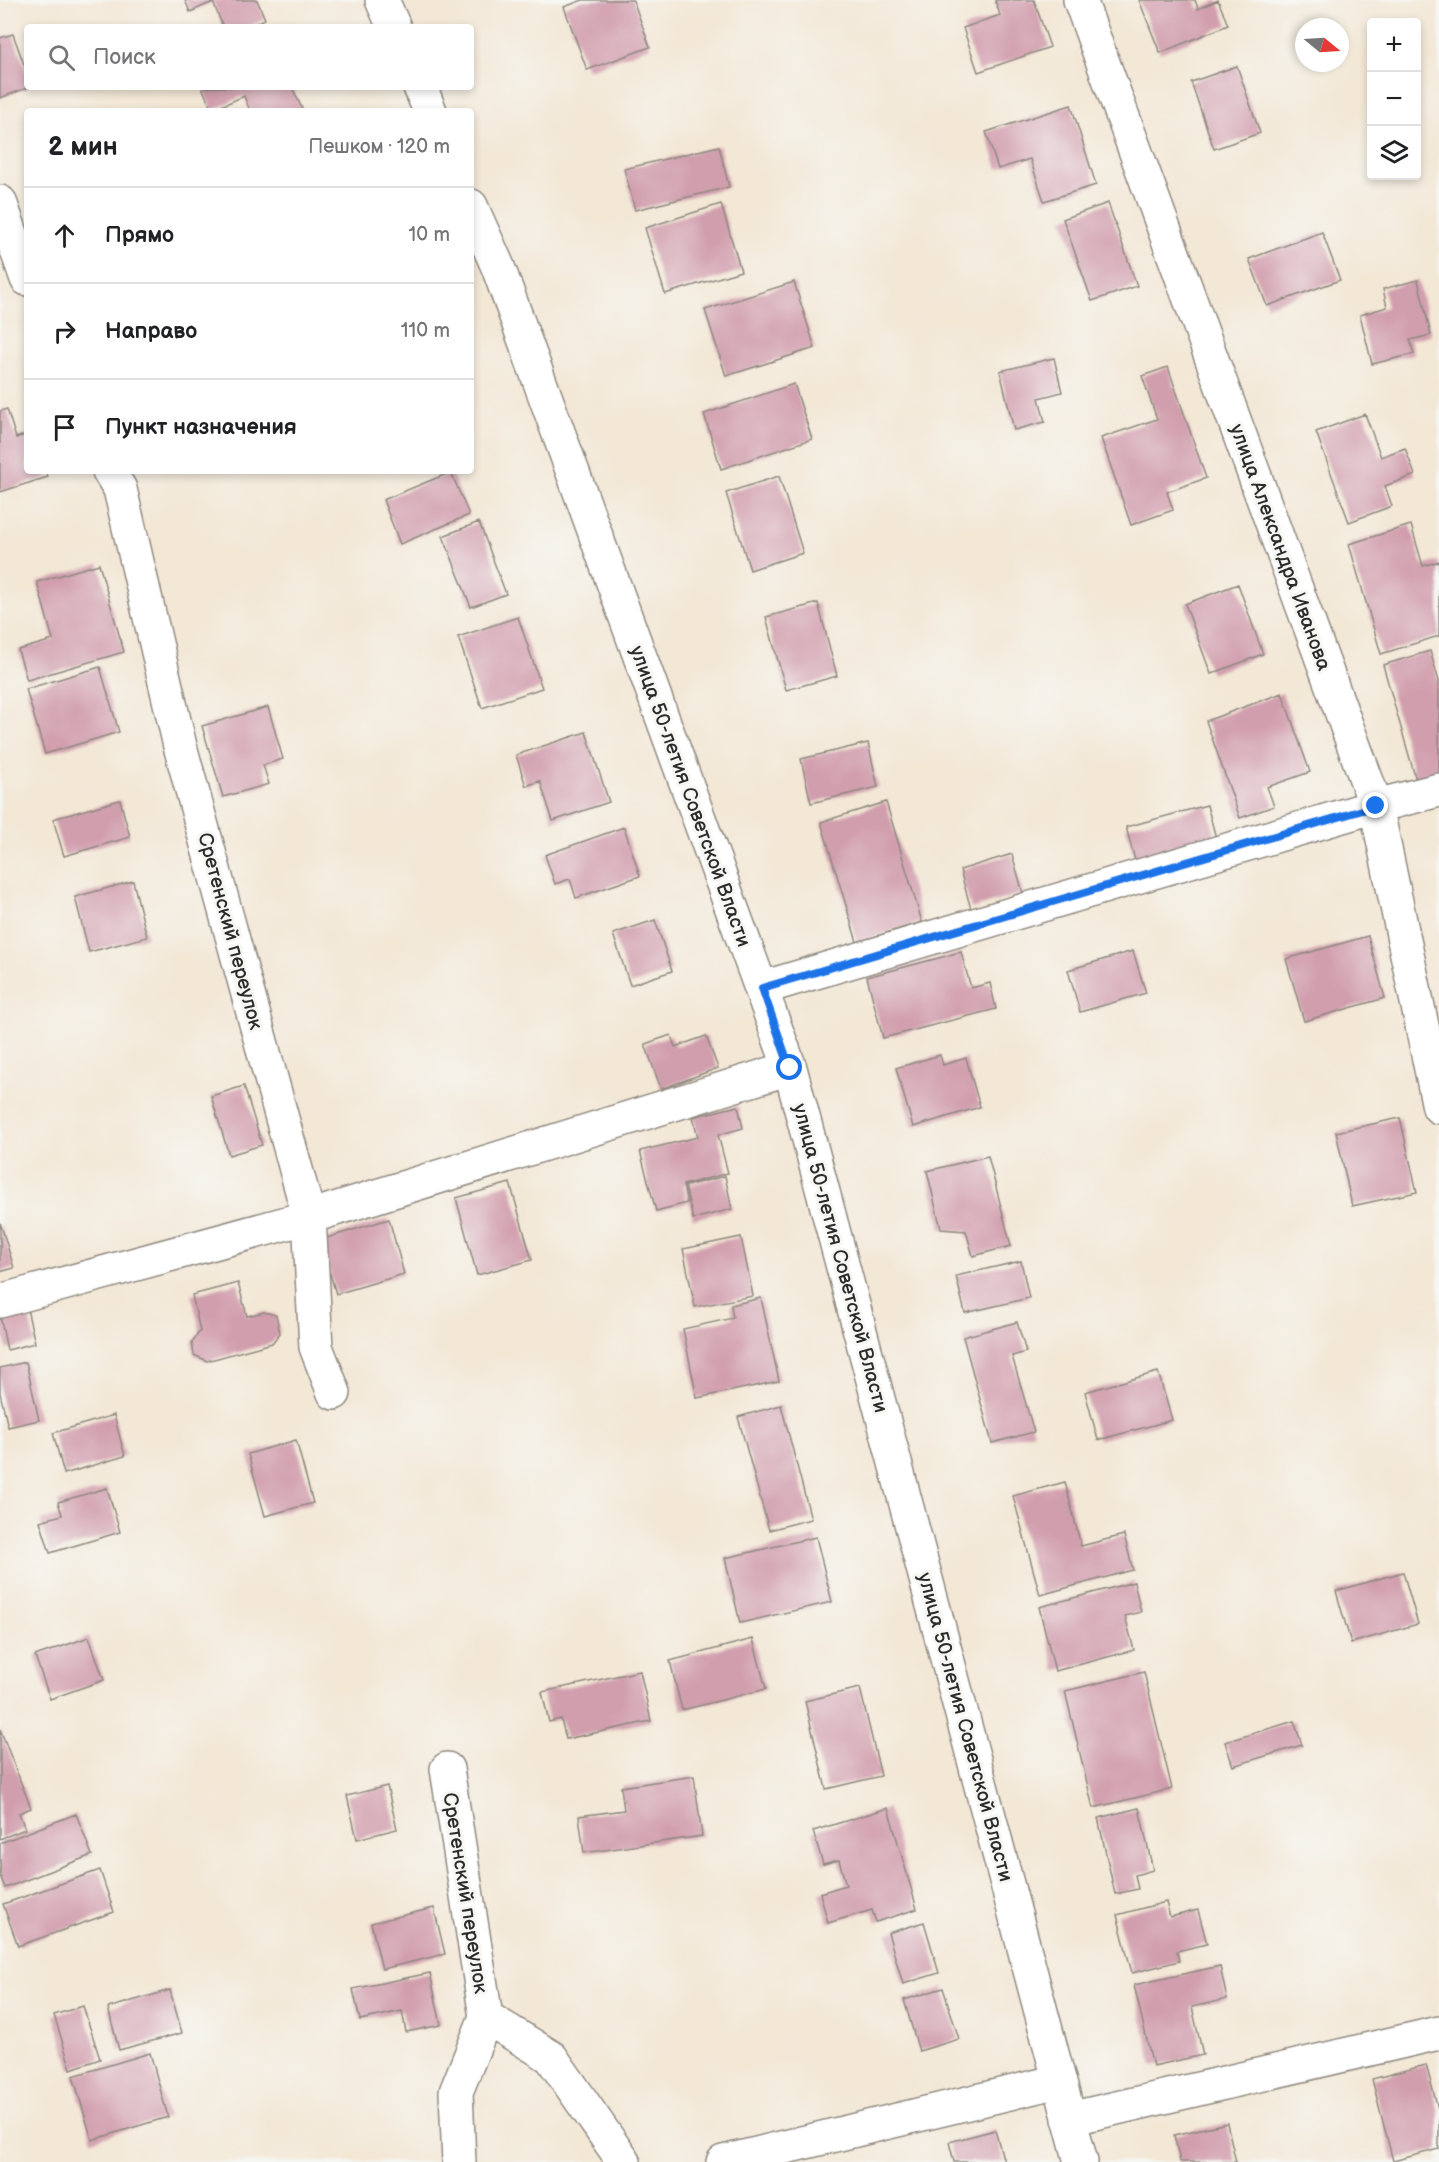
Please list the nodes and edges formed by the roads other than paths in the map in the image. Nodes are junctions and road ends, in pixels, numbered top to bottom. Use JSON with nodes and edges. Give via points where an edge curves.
{"nodes":[{"id":1,"x":382,"y":0,"type":"edge"},
{"id":2,"x":1080,"y":0,"type":"edge"},
{"id":3,"x":393,"y":24,"type":"edge"},
{"id":4,"x":421,"y":90,"type":"edge"},
{"id":5,"x":429,"y":108,"type":"edge"},
{"id":6,"x":0,"y":202,"type":"edge"},
{"id":7,"x":474,"y":213,"type":"edge"},
{"id":8,"x":24,"y":270,"type":"edge"},
{"id":9,"x":111,"y":474,"type":"edge"},
{"id":10,"x":1439,"y":790,"type":"edge"},
{"id":11,"x":1376,"y":806,"type":"junction"},
{"id":12,"x":762,"y":988,"type":"junction"},
{"id":13,"x":790,"y":1068,"type":"junction"},
{"id":14,"x":1439,"y":1107,"type":"edge"},
{"id":15,"x":309,"y":1217,"type":"junction"},
{"id":16,"x":0,"y":1301,"type":"edge"},
{"id":17,"x":334,"y":1393,"type":"dead end"},
{"id":18,"x":447,"y":1769,"type":"dead end"},
{"id":19,"x":486,"y":2017,"type":"junction"},
{"id":20,"x":1439,"y":2033,"type":"edge"},
{"id":21,"x":1059,"y":2081,"type":"junction"},
{"id":22,"x":1069,"y":2120,"type":"junction"},
{"id":23,"x":459,"y":2162,"type":"edge"},
{"id":24,"x":624,"y":2162,"type":"edge"},
{"id":25,"x":723,"y":2162,"type":"edge"},
{"id":26,"x":1081,"y":2162,"type":"edge"}],
"edges":[{"from":1,"to":3,"type":"street"},
{"from":2,"to":11,"type":"street","name":"улица Александра Иванова"},
{"from":4,"to":5,"type":"street"},
{"from":6,"to":8,"type":"street"},
{"from":7,"to":12,"type":"street","name":"улица 50-летия Советской Власти","via":[[502,279]]},
{"from":9,"to":15,"type":"street","name":"Сретенский переулок","via":[[120,489],[180,746]]},
{"from":10,"to":11,"type":"street"},
{"from":11,"to":12,"type":"street"},
{"from":11,"to":14,"type":"street","name":"улица Александра Иванова"},
{"from":12,"to":13,"type":"street","name":"улица 50-летия Советской Власти"},
{"from":13,"to":15,"type":"street"},
{"from":13,"to":21,"type":"street","name":"улица 50-летия Советской Власти"},
{"from":15,"to":16,"type":"street"},
{"from":15,"to":17,"type":"street","name":"Сретенский переулок","via":[[316,1347]]},
{"from":18,"to":19,"type":"street","name":"Сретенский переулок"},
{"from":19,"to":23,"type":"street","via":[[456,2092]]},
{"from":19,"to":24,"type":"street","via":[[552,2056]]},
{"from":20,"to":22,"type":"street"},
{"from":21,"to":22,"type":"street","name":"улица 50-летия Советской Власти"},
{"from":21,"to":25,"type":"street"},
{"from":22,"to":26,"type":"street","name":"улица 50-летия Советской Власти"}]}
